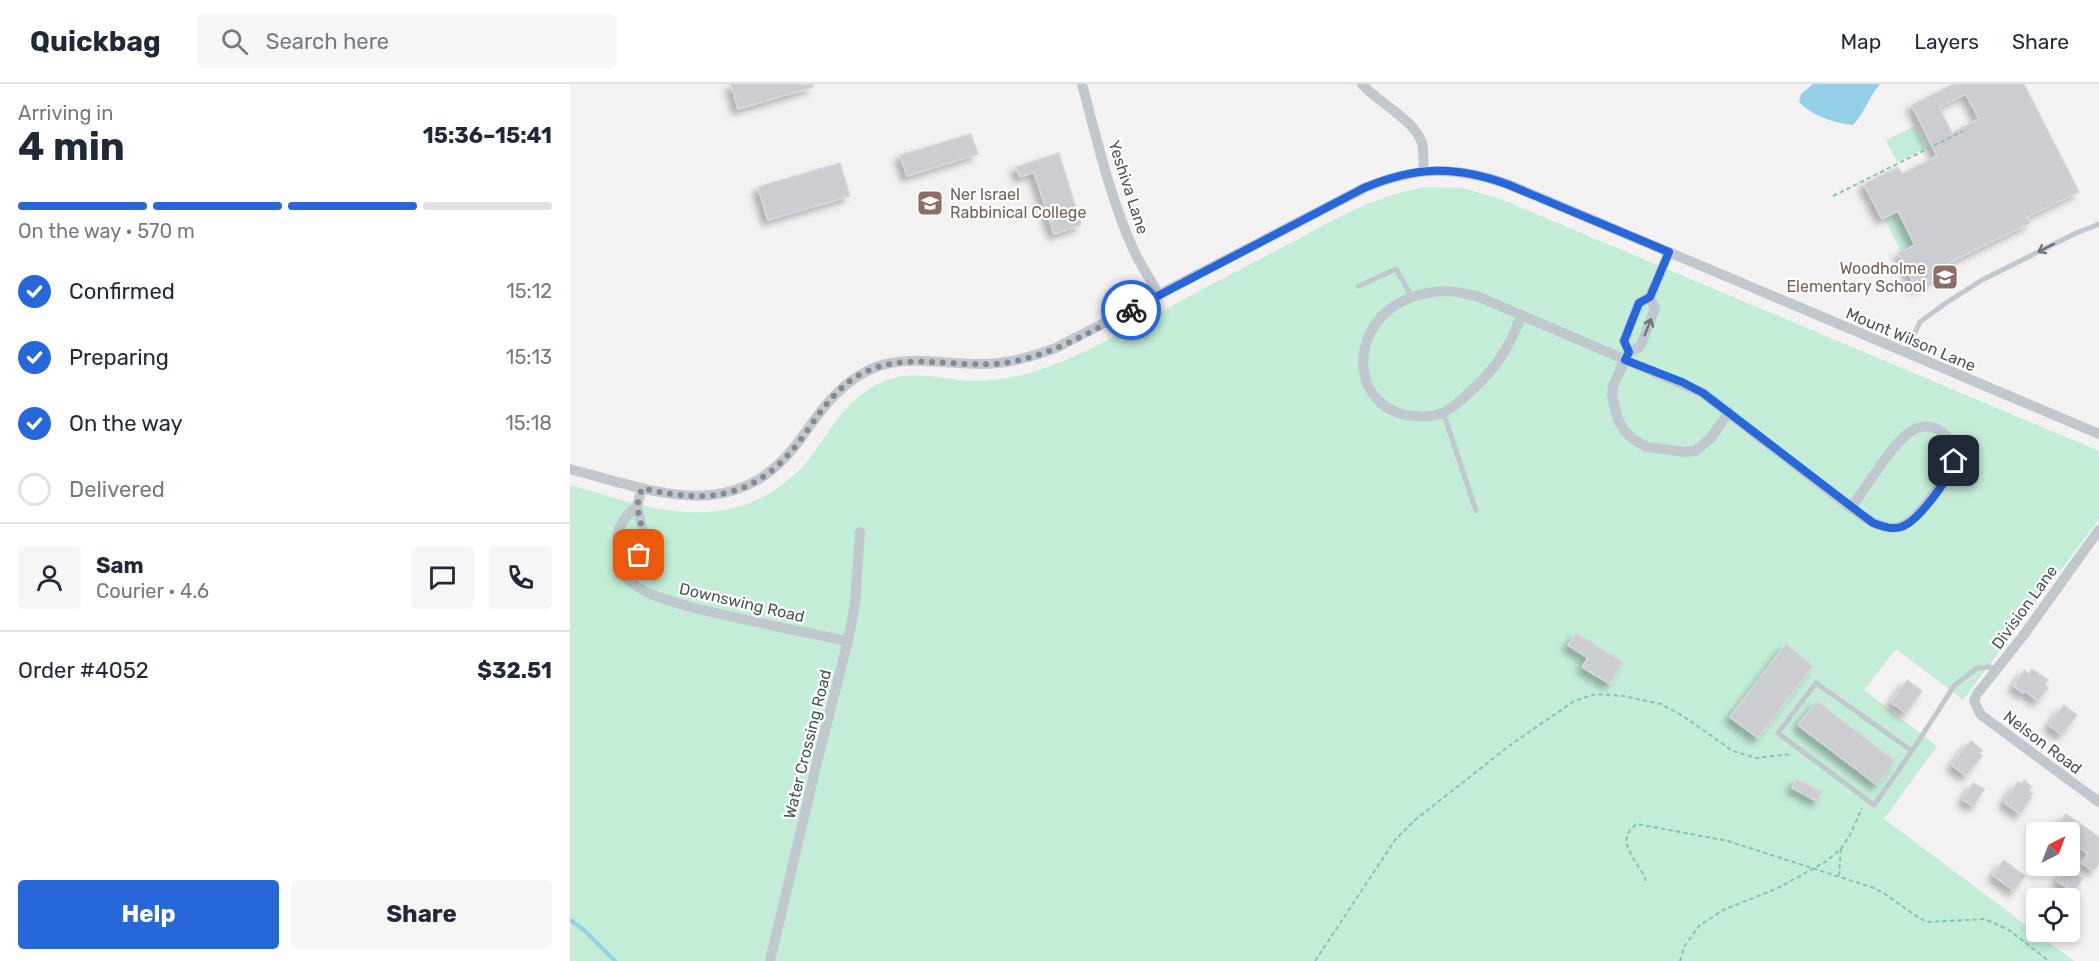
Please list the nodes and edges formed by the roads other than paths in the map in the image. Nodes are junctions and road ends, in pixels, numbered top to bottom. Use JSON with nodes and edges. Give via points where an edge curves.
{"nodes":[{"id":1,"x":1082,"y":84,"type":"edge"},
{"id":2,"x":1362,"y":84,"type":"edge"},
{"id":3,"x":1424,"y":171,"type":"junction"},
{"id":4,"x":2099,"y":224,"type":"edge"},
{"id":5,"x":1669,"y":252,"type":"junction"},
{"id":6,"x":1359,"y":286,"type":"dead end"},
{"id":7,"x":1159,"y":295,"type":"junction"},
{"id":8,"x":1412,"y":297,"type":"junction"},
{"id":9,"x":1650,"y":297,"type":"junction"},
{"id":10,"x":1521,"y":316,"type":"junction"},
{"id":11,"x":1906,"y":354,"type":"junction"},
{"id":12,"x":1627,"y":356,"type":"junction"},
{"id":13,"x":1443,"y":412,"type":"junction"},
{"id":14,"x":1729,"y":412,"type":"junction"},
{"id":15,"x":2099,"y":434,"type":"edge"},
{"id":16,"x":570,"y":469,"type":"edge"},
{"id":17,"x":642,"y":488,"type":"junction"},
{"id":18,"x":637,"y":506,"type":"junction"},
{"id":19,"x":1851,"y":508,"type":"junction"},
{"id":20,"x":1476,"y":511,"type":"dead end"},
{"id":21,"x":2099,"y":530,"type":"edge"},
{"id":22,"x":860,"y":532,"type":"dead end"},
{"id":23,"x":632,"y":583,"type":"junction"},
{"id":24,"x":848,"y":641,"type":"junction"},
{"id":25,"x":1997,"y":669,"type":"junction"},
{"id":26,"x":1974,"y":701,"type":"joint"},
{"id":27,"x":1912,"y":751,"type":"junction"},
{"id":28,"x":2099,"y":802,"type":"edge"},
{"id":29,"x":770,"y":961,"type":"edge"}],
"edges":[{"from":1,"to":7,"type":"street","name":"Yeshiva Lane","via":[[1103,163],[1134,251]]},
{"from":2,"to":3,"type":"street","via":[[1412,127],[1422,143]]},
{"from":3,"to":5,"type":"street","name":"Mount Wilson Lane","via":[[1487,177]]},
{"from":3,"to":7,"type":"street","name":"Mount Wilson Lane","via":[[1364,188]]},
{"from":4,"to":11,"type":"lane","one_way":true,"via":[[1982,280],[1946,303],[1920,322]]},
{"from":5,"to":9,"type":"street"},
{"from":5,"to":11,"type":"street","name":"Mount Wilson Lane"},
{"from":6,"to":8,"type":"lane","via":[[1395,269]]},
{"from":7,"to":17,"type":"street","name":"Mount Wilson Lane","via":[[1056,348],[1022,359],[992,364],[909,360],[862,373],[834,395],[781,464],[741,489],[704,497]]},
{"from":8,"to":10,"type":"street","via":[[1453,290]]},
{"from":8,"to":13,"type":"street","via":[[1386,312],[1372,330],[1363,349],[1365,377],[1373,394],[1392,411],[1418,417]]},
{"from":9,"to":12,"type":"street","via":[[1639,303],[1624,341]]},
{"from":12,"to":9,"type":"street","one_way":true,"via":[[1640,347],[1655,309]]},
{"from":10,"to":12,"type":"street"},
{"from":10,"to":13,"type":"street","via":[[1509,346],[1493,370]]},
{"from":11,"to":15,"type":"street","name":"Mount Wilson Lane"},
{"from":12,"to":14,"type":"street","via":[[1692,388]]},
{"from":12,"to":14,"type":"street","via":[[1613,386],[1614,408],[1624,430],[1634,440],[1647,447],[1695,451],[1710,439]]},
{"from":13,"to":20,"type":"lane"},
{"from":14,"to":19,"type":"street"},
{"from":16,"to":17,"type":"street","name":"Mount Wilson Lane"},
{"from":17,"to":18,"type":"street"},
{"from":18,"to":23,"type":"street","via":[[643,533]]},
{"from":18,"to":23,"type":"street","via":[[623,517],[617,544],[619,567]]},
{"from":19,"to":19,"type":"street","via":[[1873,523],[1889,528],[1912,521],[1953,467],[1954,453],[1945,434],[1930,426],[1912,429]]},
{"from":21,"to":25,"type":"street","name":"Division Lane"},
{"from":22,"to":24,"type":"street","name":"Water Crossing Road"},
{"from":23,"to":24,"type":"street","name":"Downswing Road","via":[[663,599]]},
{"from":24,"to":29,"type":"street","name":"Water Crossing Road"},
{"from":25,"to":26,"type":"street","name":"Division Lane"},
{"from":25,"to":27,"type":"lane","via":[[1977,668],[1954,686]]},
{"from":26,"to":28,"type":"street","name":"Nelson Road","via":[[1981,715]]},
{"from":27,"to":27,"type":"lane","via":[[1874,805],[1778,733],[1816,683]]}]}
